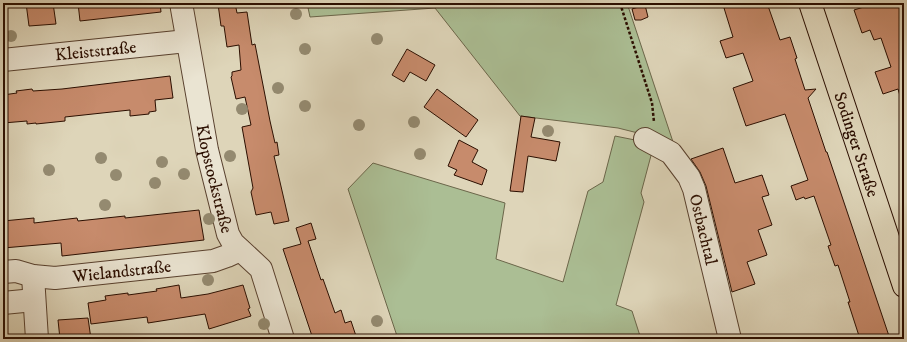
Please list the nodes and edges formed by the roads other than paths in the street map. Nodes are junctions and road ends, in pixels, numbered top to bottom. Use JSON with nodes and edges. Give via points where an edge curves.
{"nodes":[{"id":1,"x":181,"y":3,"type":"edge"},
{"id":2,"x":810,"y":3,"type":"edge"},
{"id":3,"x":187,"y":40,"type":"junction"},
{"id":4,"x":3,"y":60,"type":"edge"},
{"id":5,"x":651,"y":142,"type":"road end"},
{"id":6,"x":240,"y":250,"type":"junction"},
{"id":7,"x":3,"y":272,"type":"edge"},
{"id":8,"x":33,"y":276,"type":"junction"},
{"id":9,"x":904,"y":286,"type":"edge"},
{"id":10,"x":34,"y":300,"type":"junction"},
{"id":11,"x":3,"y":303,"type":"edge"},
{"id":12,"x":37,"y":339,"type":"edge"},
{"id":13,"x":283,"y":339,"type":"edge"},
{"id":14,"x":730,"y":339,"type":"edge"}],
"edges":[{"from":1,"to":3,"type":"street","name":"Klopstockstraße"},
{"from":2,"to":9,"type":"main road","name":"Sodinger Straße"},
{"from":3,"to":4,"type":"street","name":"Kleiststraße"},
{"from":3,"to":6,"type":"street","name":"Klopstockstraße","via":[[207,150],[228,234]]},
{"from":5,"to":14,"type":"street","name":"Ostbachtal","via":[[672,153],[694,189]]},
{"from":6,"to":8,"type":"street","name":"Wielandstraße","via":[[213,261],[55,278]]},
{"from":6,"to":13,"type":"street","name":"Klopstockstraße","via":[[261,269]]},
{"from":7,"to":8,"type":"street","name":"Wielandstraße","via":[[16,271]]},
{"from":8,"to":10,"type":"street"},
{"from":10,"to":11,"type":"street"},
{"from":10,"to":12,"type":"street"}]}
